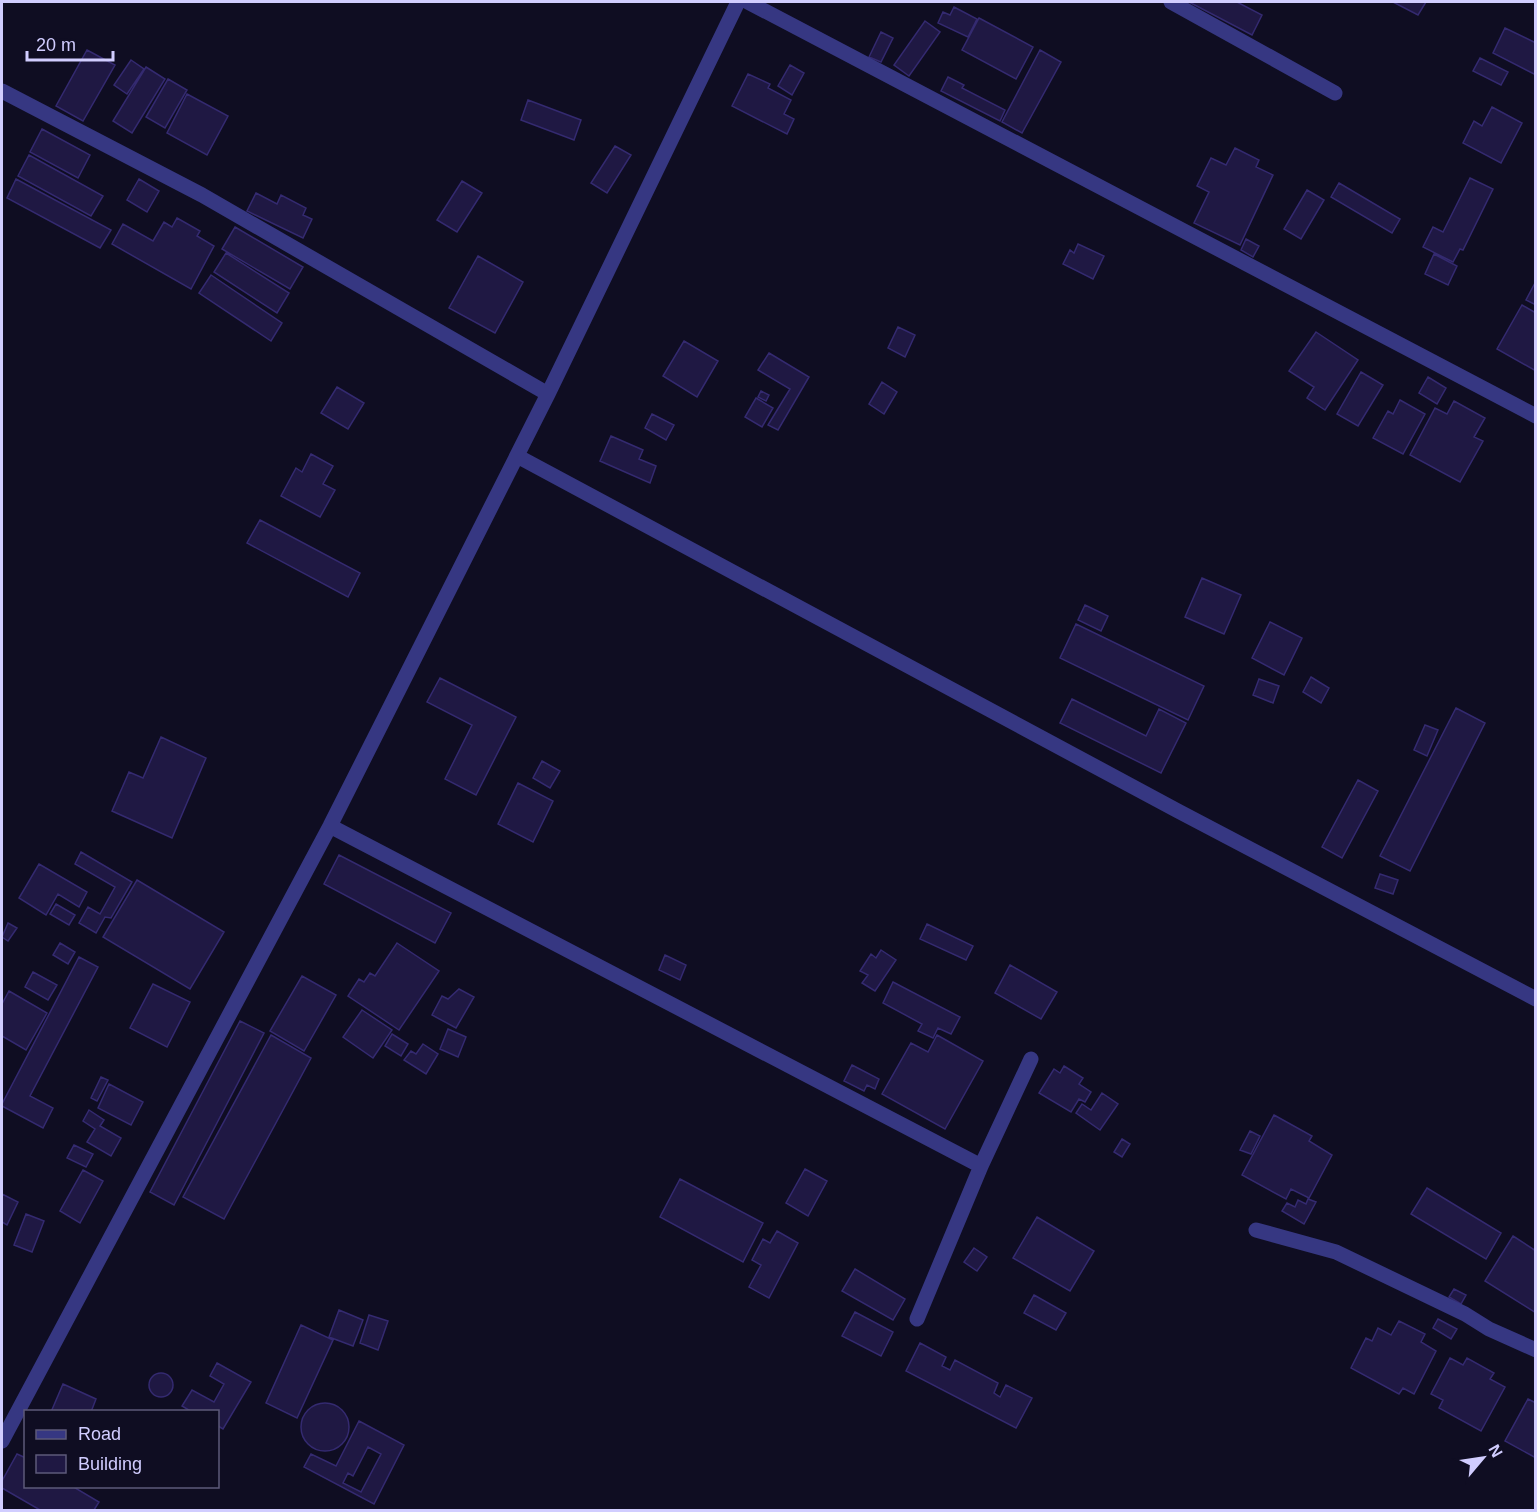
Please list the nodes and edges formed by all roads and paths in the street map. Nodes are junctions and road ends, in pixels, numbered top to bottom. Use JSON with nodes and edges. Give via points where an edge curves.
{"nodes":[{"id":1,"x":738,"y":2,"type":"edge"},
{"id":2,"x":748,"y":2,"type":"edge"},
{"id":3,"x":1171,"y":2,"type":"edge"},
{"id":4,"x":2,"y":91,"type":"edge"},
{"id":5,"x":1335,"y":93,"type":"dead end"},
{"id":6,"x":549,"y":394,"type":"junction"},
{"id":7,"x":1536,"y":416,"type":"edge"},
{"id":8,"x":517,"y":456,"type":"junction"},
{"id":9,"x":330,"y":826,"type":"junction"},
{"id":10,"x":1536,"y":999,"type":"edge"},
{"id":11,"x":1031,"y":1059,"type":"dead end"},
{"id":12,"x":981,"y":1167,"type":"junction"},
{"id":13,"x":1256,"y":1230,"type":"dead end"},
{"id":14,"x":917,"y":1319,"type":"dead end"},
{"id":15,"x":1536,"y":1350,"type":"edge"},
{"id":16,"x":2,"y":1441,"type":"edge"}],
"edges":[{"from":1,"to":6,"type":"street"},
{"from":2,"to":7,"type":"street"},
{"from":3,"to":5,"type":"street"},
{"from":4,"to":6,"type":"street","via":[[202,195]]},
{"from":6,"to":8,"type":"street"},
{"from":8,"to":9,"type":"street"},
{"from":8,"to":10,"type":"street"},
{"from":9,"to":12,"type":"street"},
{"from":9,"to":16,"type":"street"},
{"from":11,"to":12,"type":"street"},
{"from":12,"to":14,"type":"street"},
{"from":13,"to":15,"type":"street","via":[[1336,1252]]}]}
